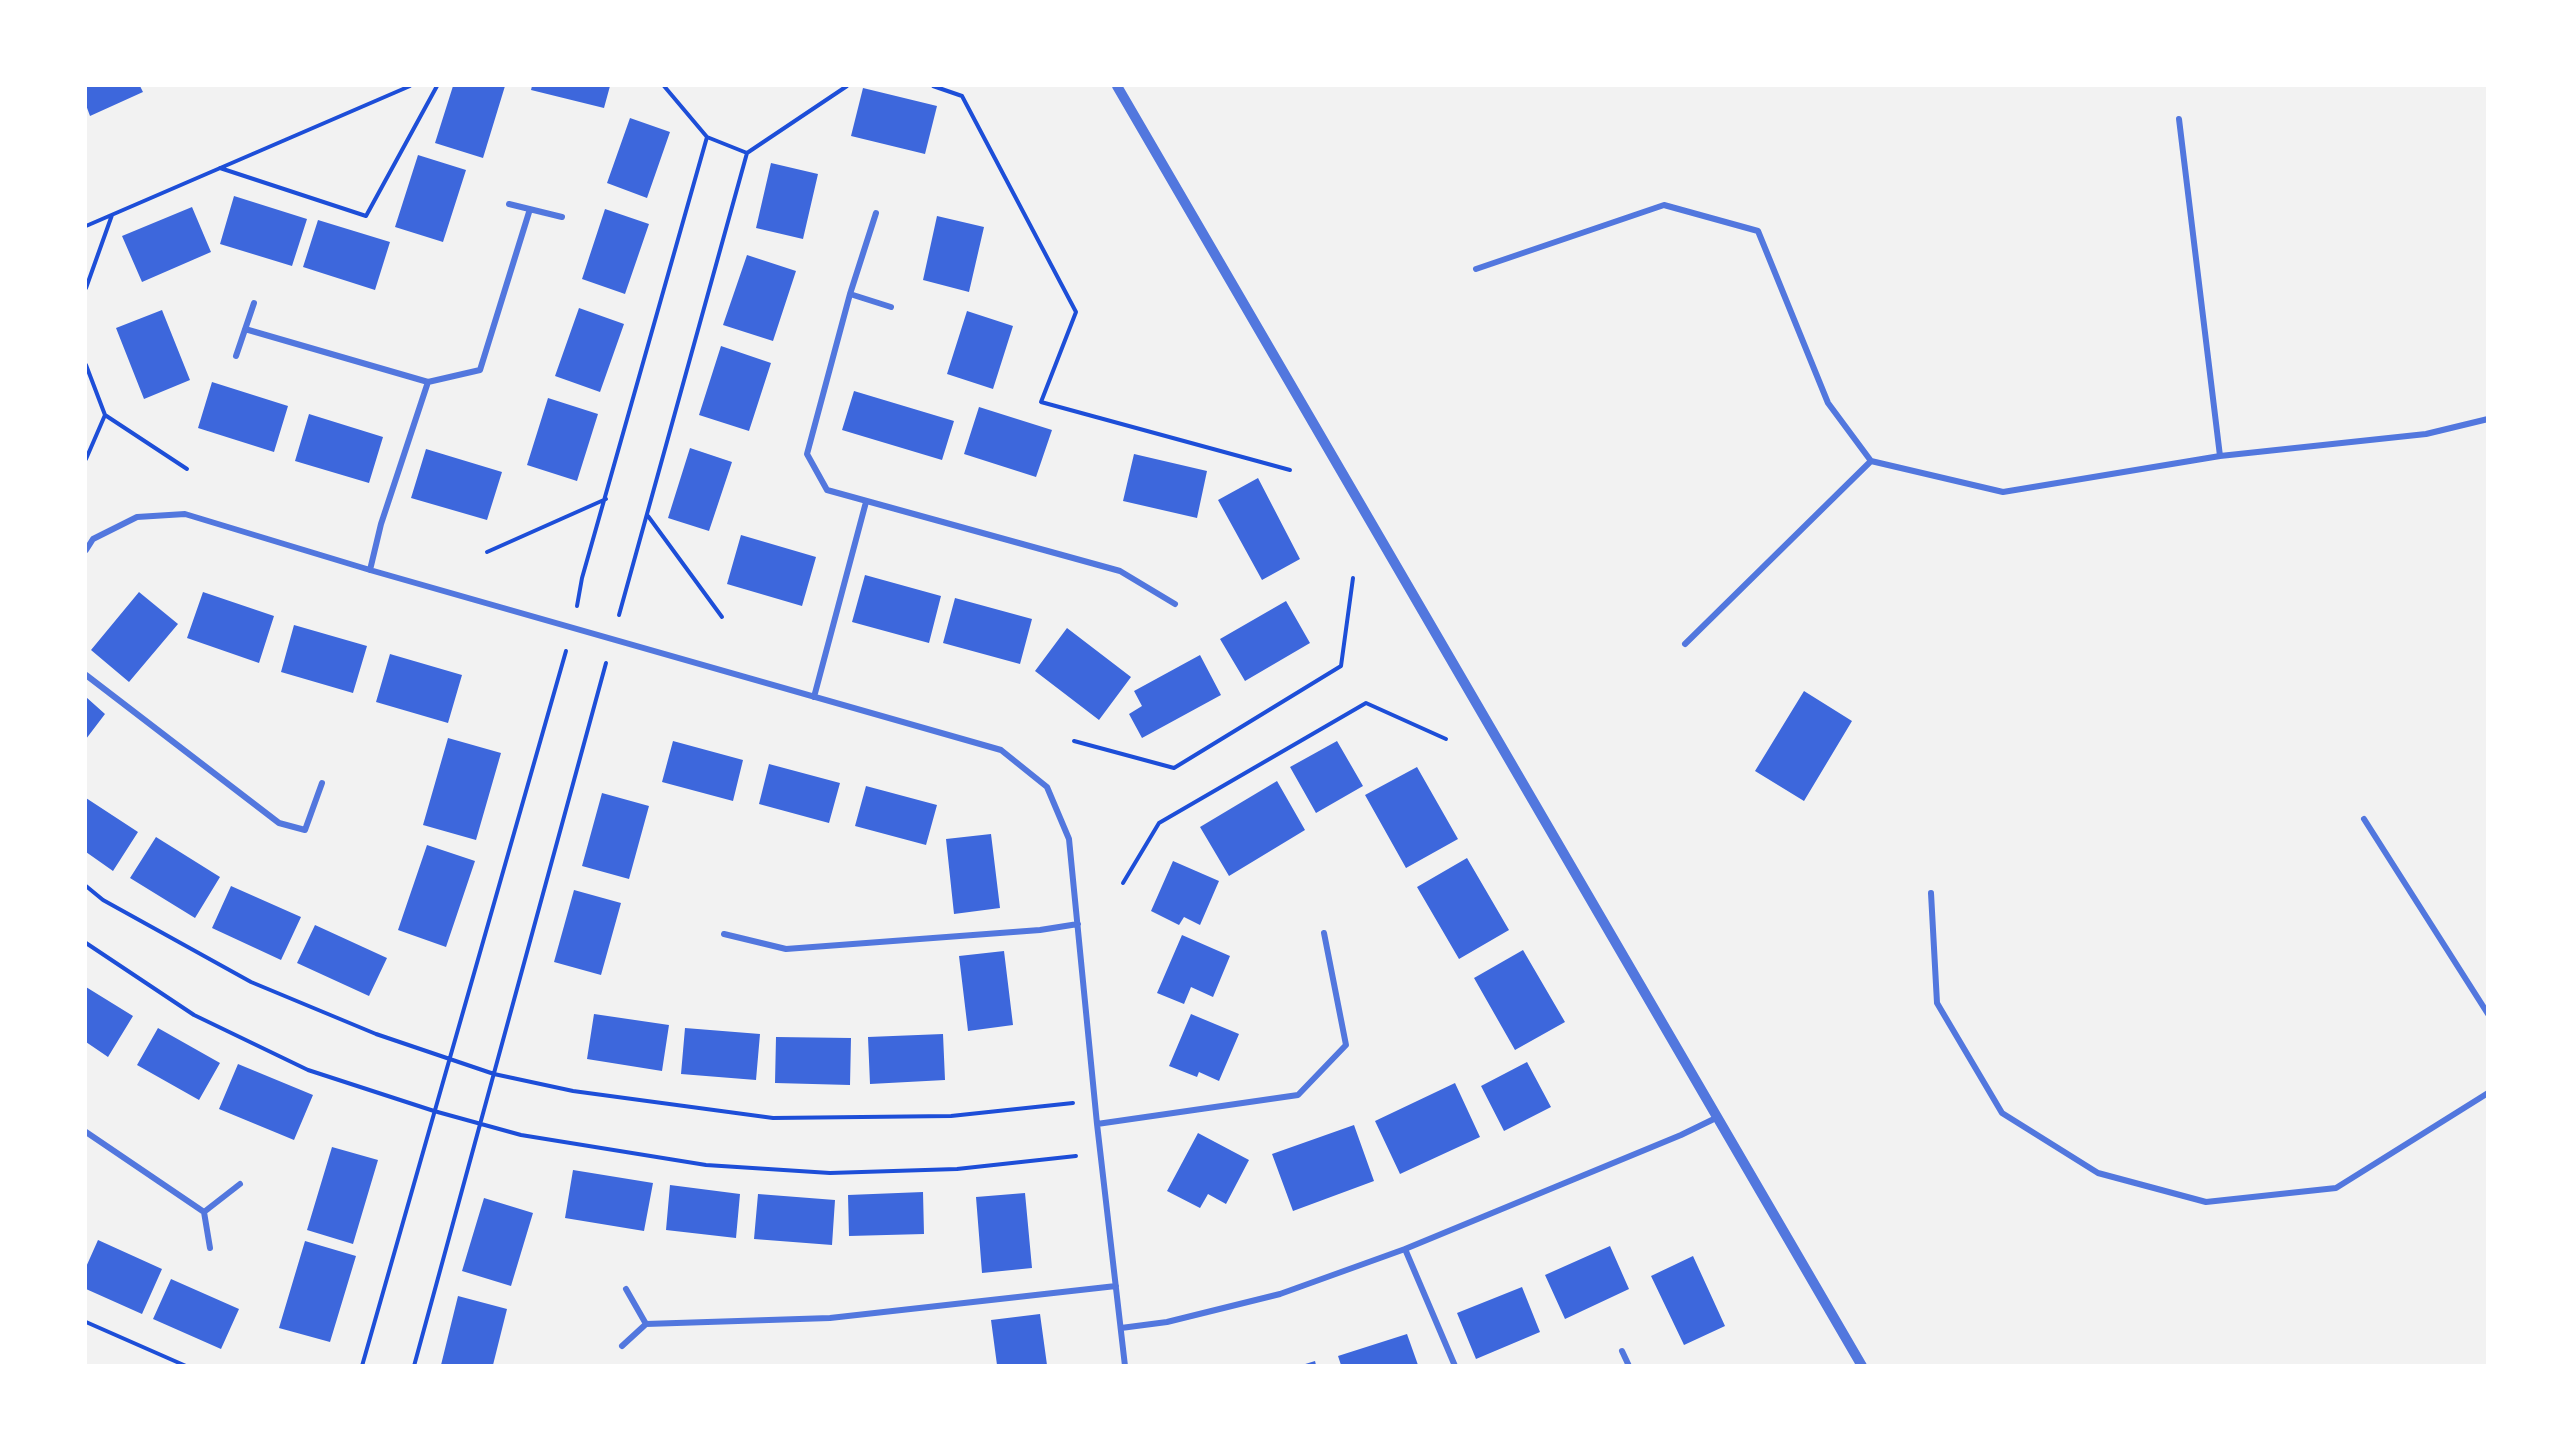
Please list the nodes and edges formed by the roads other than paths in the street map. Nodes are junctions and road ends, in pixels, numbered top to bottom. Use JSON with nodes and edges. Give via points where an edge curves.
{"nodes":[{"id":1,"x":1117,"y":86,"type":"edge"},
{"id":2,"x":2179,"y":118,"type":"dead end"},
{"id":3,"x":509,"y":204,"type":"dead end"},
{"id":4,"x":530,"y":209,"type":"junction"},
{"id":5,"x":876,"y":213,"type":"dead end"},
{"id":6,"x":562,"y":217,"type":"dead end"},
{"id":7,"x":1476,"y":269,"type":"dead end"},
{"id":8,"x":850,"y":294,"type":"junction"},
{"id":9,"x":254,"y":303,"type":"dead end"},
{"id":10,"x":891,"y":307,"type":"dead end"},
{"id":11,"x":245,"y":329,"type":"junction"},
{"id":12,"x":236,"y":356,"type":"dead end"},
{"id":13,"x":428,"y":382,"type":"junction"},
{"id":14,"x":2487,"y":419,"type":"edge"},
{"id":15,"x":2220,"y":456,"type":"junction"},
{"id":16,"x":1871,"y":461,"type":"junction"},
{"id":17,"x":866,"y":502,"type":"junction"},
{"id":18,"x":86,"y":550,"type":"edge"},
{"id":19,"x":370,"y":570,"type":"junction"},
{"id":20,"x":1175,"y":604,"type":"dead end"},
{"id":21,"x":1685,"y":644,"type":"dead end"},
{"id":22,"x":86,"y":675,"type":"edge"},
{"id":23,"x":814,"y":697,"type":"junction"},
{"id":24,"x":322,"y":783,"type":"dead end"},
{"id":25,"x":2364,"y":819,"type":"dead end"},
{"id":26,"x":1931,"y":893,"type":"dead end"},
{"id":27,"x":1078,"y":924,"type":"junction"},
{"id":28,"x":1324,"y":933,"type":"dead end"},
{"id":29,"x":724,"y":934,"type":"dead end"},
{"id":30,"x":2487,"y":1014,"type":"edge"},
{"id":31,"x":2487,"y":1093,"type":"edge"},
{"id":32,"x":1719,"y":1116,"type":"junction"},
{"id":33,"x":1097,"y":1124,"type":"junction"},
{"id":34,"x":86,"y":1132,"type":"edge"},
{"id":35,"x":240,"y":1184,"type":"dead end"},
{"id":36,"x":204,"y":1212,"type":"junction"},
{"id":37,"x":210,"y":1248,"type":"dead end"},
{"id":38,"x":1405,"y":1250,"type":"junction"},
{"id":39,"x":1116,"y":1286,"type":"junction"},
{"id":40,"x":626,"y":1289,"type":"dead end"},
{"id":41,"x":646,"y":1324,"type":"junction"},
{"id":42,"x":1121,"y":1328,"type":"junction"},
{"id":43,"x":622,"y":1346,"type":"dead end"},
{"id":44,"x":1622,"y":1351,"type":"dead end"},
{"id":45,"x":1125,"y":1365,"type":"edge"},
{"id":46,"x":1455,"y":1365,"type":"edge"},
{"id":47,"x":1629,"y":1365,"type":"edge"},
{"id":48,"x":1862,"y":1365,"type":"edge"}],
"edges":[{"from":1,"to":32,"type":"street"},
{"from":2,"to":15,"type":"street"},
{"from":3,"to":4,"type":"street"},
{"from":4,"to":6,"type":"street"},
{"from":4,"to":13,"type":"street","via":[[480,370]]},
{"from":5,"to":8,"type":"street"},
{"from":7,"to":16,"type":"street","via":[[1664,205],[1758,231],[1828,403]]},
{"from":8,"to":10,"type":"street"},
{"from":8,"to":17,"type":"street","via":[[807,454],[827,490]]},
{"from":9,"to":11,"type":"street"},
{"from":11,"to":12,"type":"street"},
{"from":11,"to":13,"type":"street"},
{"from":13,"to":19,"type":"street","via":[[381,524]]},
{"from":14,"to":15,"type":"street","via":[[2426,434]]},
{"from":15,"to":16,"type":"street","via":[[2003,492]]},
{"from":16,"to":21,"type":"street"},
{"from":17,"to":20,"type":"street","via":[[1120,571]]},
{"from":17,"to":23,"type":"street"},
{"from":18,"to":19,"type":"street","via":[[93,539],[137,517],[185,514]]},
{"from":19,"to":23,"type":"street"},
{"from":22,"to":24,"type":"street","via":[[279,822],[305,830]]},
{"from":23,"to":27,"type":"street","via":[[1001,750],[1047,787],[1069,839]]},
{"from":25,"to":30,"type":"street"},
{"from":26,"to":31,"type":"street","via":[[1938,1003],[2002,1113],[2098,1173],[2206,1202],[2336,1188]]},
{"from":27,"to":29,"type":"street","via":[[786,949]]},
{"from":27,"to":33,"type":"street"},
{"from":28,"to":33,"type":"street","via":[[1346,1045],[1298,1095]]},
{"from":32,"to":38,"type":"street"},
{"from":32,"to":48,"type":"street"},
{"from":33,"to":39,"type":"street"},
{"from":34,"to":36,"type":"street"},
{"from":35,"to":36,"type":"street"},
{"from":36,"to":37,"type":"street"},
{"from":38,"to":42,"type":"street","via":[[1280,1294],[1167,1322]]},
{"from":38,"to":46,"type":"street"},
{"from":39,"to":41,"type":"street","via":[[830,1318]]},
{"from":39,"to":42,"type":"street"},
{"from":40,"to":41,"type":"street"},
{"from":41,"to":43,"type":"street"},
{"from":42,"to":45,"type":"street"},
{"from":44,"to":47,"type":"street"}]}
